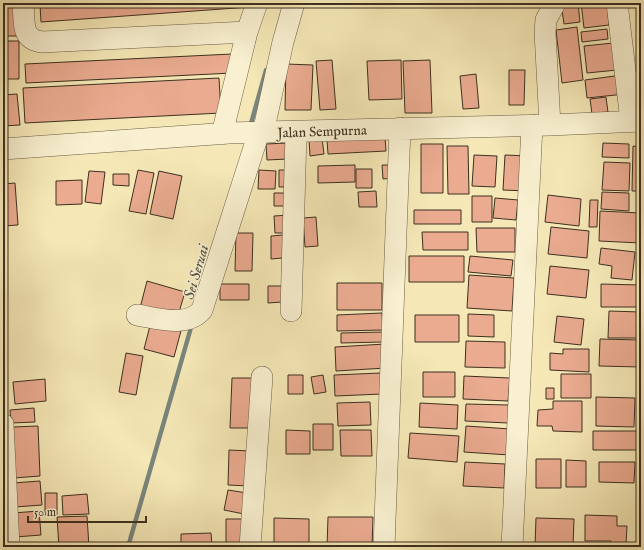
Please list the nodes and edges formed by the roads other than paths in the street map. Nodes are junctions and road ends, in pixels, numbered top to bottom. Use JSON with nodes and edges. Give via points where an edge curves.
{"nodes":[{"id":1,"x":24,"y":3,"type":"edge"},
{"id":2,"x":257,"y":3,"type":"edge"},
{"id":3,"x":294,"y":3,"type":"edge"},
{"id":4,"x":555,"y":3,"type":"edge"},
{"id":5,"x":617,"y":3,"type":"edge"},
{"id":6,"x":247,"y":32,"type":"junction"},
{"id":7,"x":636,"y":121,"type":"edge"},
{"id":8,"x":541,"y":125,"type":"junction"},
{"id":9,"x":262,"y":126,"type":"junction"},
{"id":10,"x":400,"y":128,"type":"junction"},
{"id":11,"x":296,"y":132,"type":"junction"},
{"id":12,"x":226,"y":133,"type":"junction"},
{"id":13,"x":3,"y":149,"type":"edge"},
{"id":14,"x":291,"y":311,"type":"dead end"},
{"id":15,"x":137,"y":315,"type":"dead end"},
{"id":16,"x":262,"y":377,"type":"dead end"},
{"id":17,"x":3,"y":424,"type":"edge"},
{"id":18,"x":9,"y":547,"type":"edge"},
{"id":19,"x":250,"y":547,"type":"edge"},
{"id":20,"x":384,"y":547,"type":"edge"},
{"id":21,"x":512,"y":547,"type":"edge"}],
"edges":[{"from":1,"to":6,"type":"street","via":[[26,34],[30,39],[42,42]]},
{"from":2,"to":6,"type":"street"},
{"from":3,"to":9,"type":"street"},
{"from":4,"to":8,"type":"street","via":[[546,20]]},
{"from":5,"to":7,"type":"street"},
{"from":6,"to":12,"type":"street"},
{"from":7,"to":8,"type":"street","name":"Jalan Sempurna"},
{"from":8,"to":10,"type":"street","name":"Jalan Sempurna"},
{"from":8,"to":21,"type":"street"},
{"from":9,"to":11,"type":"street","name":"Jalan Sempurna"},
{"from":9,"to":12,"type":"street","name":"Jalan Sempurna"},
{"from":9,"to":15,"type":"street","via":[[205,304],[191,317],[172,320]]},
{"from":10,"to":11,"type":"street","name":"Jalan Sempurna"},
{"from":10,"to":20,"type":"street"},
{"from":11,"to":14,"type":"street"},
{"from":12,"to":13,"type":"street","name":"Jalan Sempurna"},
{"from":16,"to":19,"type":"street"},
{"from":17,"to":18,"type":"street"}]}
